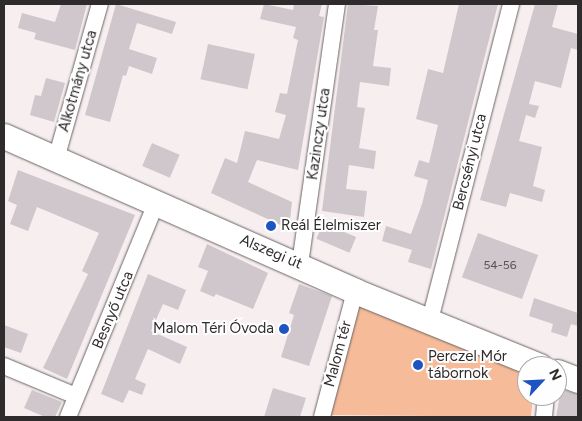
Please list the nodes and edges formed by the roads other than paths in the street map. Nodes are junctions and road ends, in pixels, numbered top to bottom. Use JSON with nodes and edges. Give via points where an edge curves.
{"nodes":[{"id":1,"x":100,"y":4,"type":"edge"},
{"id":2,"x":337,"y":4,"type":"edge"},
{"id":3,"x":511,"y":4,"type":"edge"},
{"id":4,"x":4,"y":136,"type":"edge"},
{"id":5,"x":56,"y":158,"type":"junction"},
{"id":6,"x":156,"y":203,"type":"junction"},
{"id":7,"x":300,"y":264,"type":"junction"},
{"id":8,"x":355,"y":291,"type":"junction"},
{"id":9,"x":430,"y":320,"type":"junction"},
{"id":10,"x":517,"y":356,"type":"edge"},
{"id":11,"x":4,"y":366,"type":"edge"},
{"id":12,"x":76,"y":396,"type":"junction"},
{"id":13,"x":68,"y":417,"type":"edge"},
{"id":14,"x":322,"y":417,"type":"edge"}],
"edges":[{"from":1,"to":5,"type":"street","name":"Alkotmány utca"},
{"from":2,"to":7,"type":"street","name":"Kazinczy utca"},
{"from":3,"to":9,"type":"street","name":"Bercsényi utca"},
{"from":4,"to":5,"type":"main road","name":"Alszegi út"},
{"from":5,"to":6,"type":"main road","name":"Alszegi út"},
{"from":6,"to":7,"type":"main road","name":"Alszegi út"},
{"from":6,"to":12,"type":"street","name":"Besnyő utca"},
{"from":7,"to":8,"type":"main road","name":"Alszegi út"},
{"from":8,"to":9,"type":"main road","name":"Alszegi út"},
{"from":8,"to":14,"type":"street","name":"Malom tér"},
{"from":9,"to":10,"type":"main road","name":"Alszegi út"},
{"from":11,"to":12,"type":"street"},
{"from":12,"to":13,"type":"street","name":"Besnyő utca"}]}
